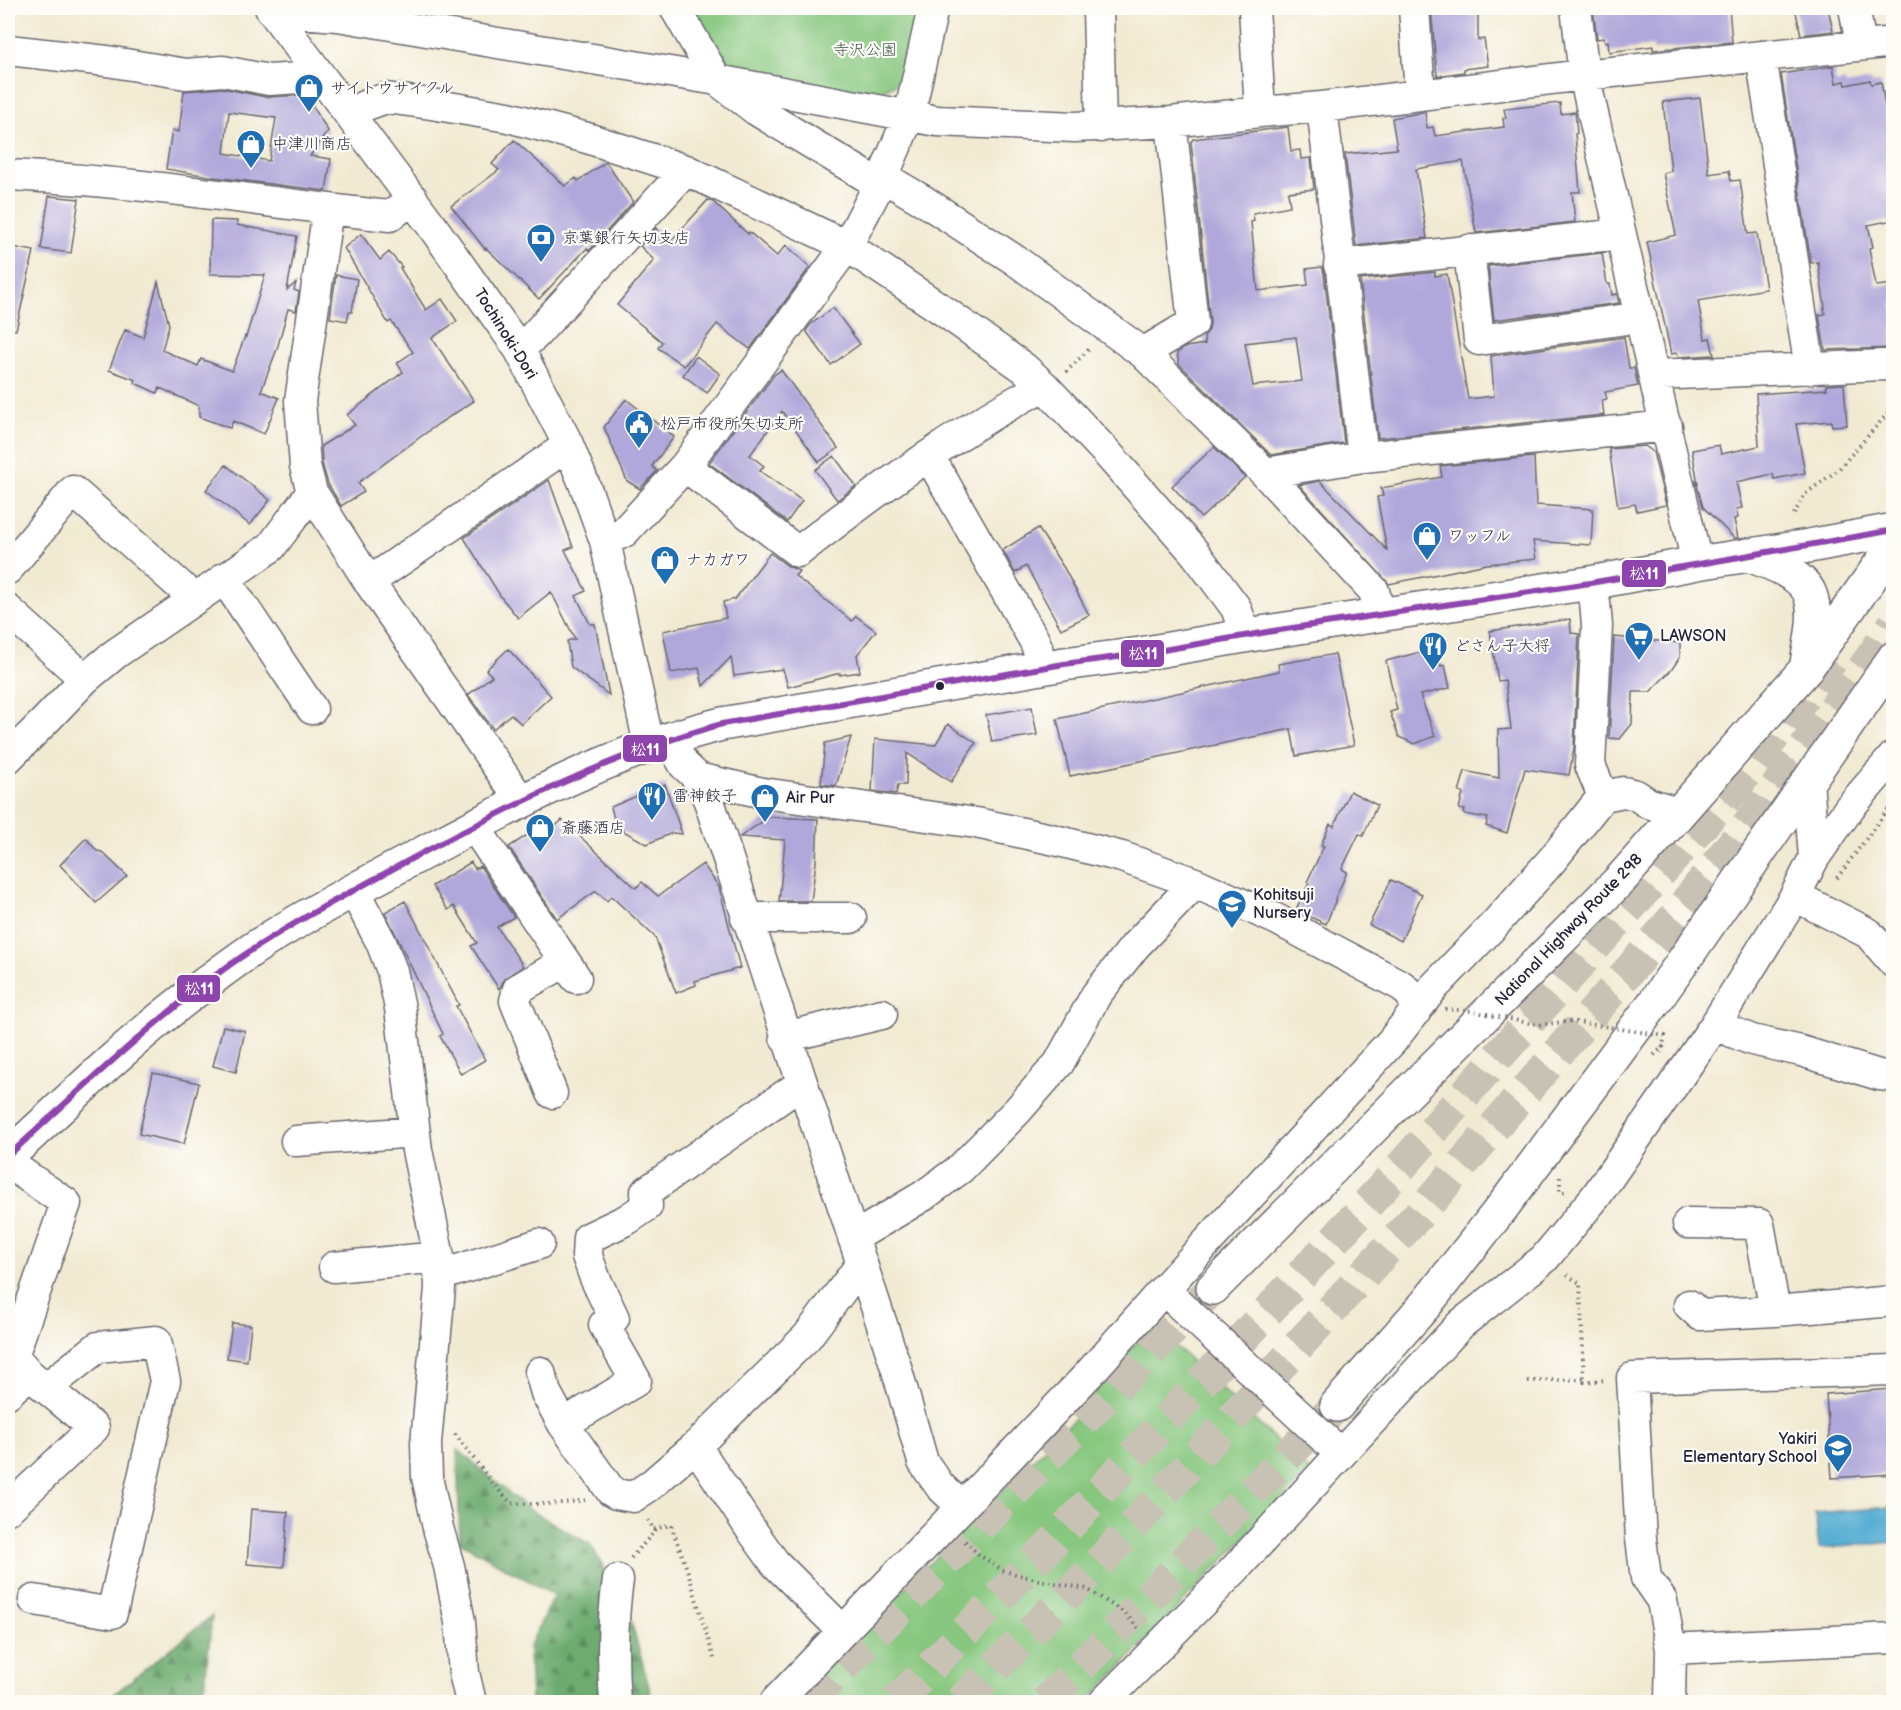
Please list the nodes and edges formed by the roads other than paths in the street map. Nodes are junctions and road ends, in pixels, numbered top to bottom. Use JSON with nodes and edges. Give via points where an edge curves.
{"nodes":[{"id":1,"x":675,"y":8,"type":"edge"},
{"id":2,"x":933,"y":8,"type":"edge"},
{"id":3,"x":1098,"y":8,"type":"edge"},
{"id":4,"x":1254,"y":8,"type":"edge"},
{"id":5,"x":1414,"y":8,"type":"edge"},
{"id":6,"x":1576,"y":8,"type":"edge"},
{"id":7,"x":1854,"y":8,"type":"edge"},
{"id":8,"x":361,"y":13,"type":"edge"},
{"id":9,"x":276,"y":16,"type":"edge"},
{"id":10,"x":1893,"y":42,"type":"edge"},
{"id":11,"x":1861,"y":44,"type":"junction"},
{"id":12,"x":8,"y":50,"type":"edge"},
{"id":13,"x":1761,"y":56,"type":"junction"},
{"id":14,"x":317,"y":71,"type":"junction"},
{"id":15,"x":1584,"y":75,"type":"junction"},
{"id":16,"x":717,"y":80,"type":"junction"},
{"id":17,"x":1420,"y":94,"type":"junction"},
{"id":18,"x":1322,"y":107,"type":"junction"},
{"id":19,"x":1260,"y":112,"type":"junction"},
{"id":20,"x":350,"y":114,"type":"junction"},
{"id":21,"x":909,"y":116,"type":"junction"},
{"id":22,"x":1171,"y":122,"type":"junction"},
{"id":23,"x":1101,"y":127,"type":"junction"},
{"id":24,"x":686,"y":170,"type":"junction"},
{"id":25,"x":8,"y":176,"type":"edge"},
{"id":26,"x":881,"y":181,"type":"junction"},
{"id":27,"x":413,"y":199,"type":"junction"},
{"id":28,"x":328,"y":209,"type":"junction"},
{"id":29,"x":1621,"y":234,"type":"junction"},
{"id":30,"x":847,"y":246,"type":"junction"},
{"id":31,"x":1469,"y":250,"type":"junction"},
{"id":32,"x":1339,"y":265,"type":"junction"},
{"id":33,"x":1641,"y":317,"type":"junction"},
{"id":34,"x":519,"y":349,"type":"junction"},
{"id":35,"x":1143,"y":353,"type":"junction"},
{"id":36,"x":1893,"y":366,"type":"edge"},
{"id":37,"x":1810,"y":369,"type":"junction"},
{"id":38,"x":1655,"y":375,"type":"junction"},
{"id":39,"x":1046,"y":388,"type":"junction"},
{"id":40,"x":1667,"y":426,"type":"junction"},
{"id":41,"x":567,"y":442,"type":"junction"},
{"id":42,"x":929,"y":456,"type":"junction"},
{"id":43,"x":1362,"y":457,"type":"junction"},
{"id":44,"x":685,"y":466,"type":"junction"},
{"id":45,"x":1265,"y":473,"type":"junction"},
{"id":46,"x":312,"y":492,"type":"junction"},
{"id":47,"x":1893,"y":530,"type":"edge"},
{"id":48,"x":605,"y":541,"type":"junction"},
{"id":49,"x":1893,"y":544,"type":"edge"},
{"id":50,"x":1748,"y":555,"type":"junction"},
{"id":51,"x":1697,"y":563,"type":"junction"},
{"id":52,"x":8,"y":569,"type":"edge"},
{"id":53,"x":224,"y":578,"type":"junction"},
{"id":54,"x":369,"y":582,"type":"junction"},
{"id":55,"x":1590,"y":583,"type":"junction"},
{"id":56,"x":194,"y":598,"type":"junction"},
{"id":57,"x":8,"y":610,"type":"edge"},
{"id":58,"x":1380,"y":615,"type":"junction"},
{"id":59,"x":1246,"y":636,"type":"junction"},
{"id":60,"x":1893,"y":658,"type":"edge"},
{"id":61,"x":1041,"y":669,"type":"junction"},
{"id":62,"x":1806,"y":669,"type":"junction"},
{"id":63,"x":85,"y":679,"type":"junction"},
{"id":64,"x":312,"y":709,"type":"dead end"},
{"id":65,"x":659,"y":741,"type":"junction"},
{"id":66,"x":1893,"y":756,"type":"edge"},
{"id":67,"x":8,"y":758,"type":"edge"},
{"id":68,"x":698,"y":778,"type":"junction"},
{"id":69,"x":1808,"y":780,"type":"junction"},
{"id":70,"x":1603,"y":796,"type":"junction"},
{"id":71,"x":522,"y":801,"type":"junction"},
{"id":72,"x":1680,"y":813,"type":"junction"},
{"id":73,"x":474,"y":826,"type":"junction"},
{"id":74,"x":1814,"y":858,"type":"junction"},
{"id":75,"x":1195,"y":883,"type":"junction"},
{"id":76,"x":354,"y":891,"type":"junction"},
{"id":77,"x":1795,"y":896,"type":"junction"},
{"id":78,"x":746,"y":918,"type":"junction"},
{"id":79,"x":851,"y":918,"type":"dead end"},
{"id":80,"x":1893,"y":963,"type":"edge"},
{"id":81,"x":1431,"y":1010,"type":"junction"},
{"id":82,"x":882,"y":1014,"type":"dead end"},
{"id":83,"x":1715,"y":1025,"type":"junction"},
{"id":84,"x":785,"y":1036,"type":"junction"},
{"id":85,"x":1893,"y":1076,"type":"edge"},
{"id":86,"x":801,"y":1084,"type":"junction"},
{"id":87,"x":552,"y":1093,"type":"dead end"},
{"id":88,"x":415,"y":1132,"type":"junction"},
{"id":89,"x":296,"y":1141,"type":"dead end"},
{"id":90,"x":8,"y":1156,"type":"edge"},
{"id":91,"x":8,"y":1163,"type":"edge"},
{"id":92,"x":1688,"y":1223,"type":"dead end"},
{"id":93,"x":540,"y":1244,"type":"dead end"},
{"id":94,"x":858,"y":1251,"type":"junction"},
{"id":95,"x":439,"y":1266,"type":"junction"},
{"id":96,"x":334,"y":1267,"type":"dead end"},
{"id":97,"x":1213,"y":1288,"type":"tunnel mouth"},
{"id":98,"x":1164,"y":1290,"type":"junction"},
{"id":99,"x":1893,"y":1301,"type":"edge"},
{"id":100,"x":1689,"y":1305,"type":"dead end"},
{"id":101,"x":1775,"y":1311,"type":"junction"},
{"id":102,"x":1893,"y":1370,"type":"edge"},
{"id":103,"x":21,"y":1372,"type":"edge"},
{"id":104,"x":540,"y":1372,"type":"dead end"},
{"id":105,"x":1337,"y":1405,"type":"tunnel mouth"},
{"id":106,"x":563,"y":1424,"type":"junction"},
{"id":107,"x":696,"y":1446,"type":"junction"},
{"id":108,"x":1341,"y":1454,"type":"junction"},
{"id":109,"x":8,"y":1509,"type":"edge"},
{"id":110,"x":955,"y":1514,"type":"junction"},
{"id":111,"x":618,"y":1580,"type":"road end"},
{"id":112,"x":34,"y":1600,"type":"dead end"},
{"id":113,"x":843,"y":1631,"type":"junction"},
{"id":114,"x":1893,"y":1638,"type":"edge"},
{"id":115,"x":1671,"y":1649,"type":"junction"},
{"id":116,"x":471,"y":1702,"type":"edge"},
{"id":117,"x":615,"y":1702,"type":"edge"},
{"id":118,"x":774,"y":1702,"type":"edge"},
{"id":119,"x":1104,"y":1702,"type":"edge"},
{"id":120,"x":1670,"y":1702,"type":"edge"}],
"edges":[{"from":1,"to":16,"type":"street"},
{"from":2,"to":21,"type":"street"},
{"from":3,"to":23,"type":"street"},
{"from":4,"to":19,"type":"street"},
{"from":5,"to":17,"type":"street"},
{"from":6,"to":15,"type":"street"},
{"from":7,"to":11,"type":"street"},
{"from":8,"to":9,"type":"street"},
{"from":8,"to":16,"type":"street"},
{"from":9,"to":14,"type":"street","name":"Tochinoki-Dori"},
{"from":10,"to":11,"type":"street"},
{"from":11,"to":13,"type":"street"},
{"from":12,"to":14,"type":"street","via":[[186,74],[223,71],[269,80],[300,78]]},
{"from":13,"to":15,"type":"street"},
{"from":13,"to":37,"type":"street"},
{"from":14,"to":20,"type":"street","name":"Tochinoki-Dori"},
{"from":15,"to":17,"type":"street"},
{"from":15,"to":29,"type":"street"},
{"from":16,"to":21,"type":"street"},
{"from":16,"to":26,"type":"street","via":[[756,110]]},
{"from":17,"to":18,"type":"street"},
{"from":18,"to":19,"type":"street"},
{"from":18,"to":32,"type":"street"},
{"from":19,"to":22,"type":"street"},
{"from":20,"to":24,"type":"street","via":[[386,98],[431,104],[508,117]]},
{"from":20,"to":27,"type":"street","name":"Tochinoki-Dori"},
{"from":21,"to":23,"type":"street","via":[[937,121]]},
{"from":21,"to":26,"type":"street"},
{"from":22,"to":23,"type":"street"},
{"from":22,"to":35,"type":"street","via":[[1193,323]]},
{"from":24,"to":30,"type":"street"},
{"from":24,"to":34,"type":"street"},
{"from":25,"to":28,"type":"street","via":[[148,186]]},
{"from":26,"to":30,"type":"street"},
{"from":26,"to":35,"type":"street","via":[[924,201],[1015,260]]},
{"from":27,"to":28,"type":"street","via":[[390,216]]},
{"from":27,"to":34,"type":"street","name":"Tochinoki-Dori"},
{"from":28,"to":46,"type":"street","via":[[300,401],[305,466]]},
{"from":29,"to":31,"type":"street"},
{"from":29,"to":33,"type":"street"},
{"from":30,"to":39,"type":"street","via":[[951,315]]},
{"from":30,"to":44,"type":"street"},
{"from":31,"to":32,"type":"street"},
{"from":31,"to":33,"type":"street","via":[[1479,340]]},
{"from":32,"to":43,"type":"street"},
{"from":33,"to":38,"type":"street"},
{"from":34,"to":41,"type":"street","name":"Tochinoki-Dori"},
{"from":35,"to":45,"type":"street"},
{"from":36,"to":37,"type":"street"},
{"from":37,"to":38,"type":"street"},
{"from":38,"to":40,"type":"street"},
{"from":39,"to":42,"type":"street","via":[[1007,405]]},
{"from":39,"to":59,"type":"street","via":[[1195,553],[1236,608]]},
{"from":40,"to":43,"type":"street"},
{"from":40,"to":51,"type":"street"},
{"from":41,"to":48,"type":"street","name":"Tochinoki-Dori"},
{"from":41,"to":54,"type":"street","via":[[560,452]]},
{"from":42,"to":44,"type":"street","via":[[798,552]]},
{"from":42,"to":61,"type":"street","via":[[1034,640]]},
{"from":43,"to":45,"type":"street"},
{"from":44,"to":48,"type":"street","via":[[624,532]]},
{"from":45,"to":58,"type":"street","via":[[1374,591]]},
{"from":46,"to":53,"type":"street","via":[[270,547]]},
{"from":46,"to":54,"type":"street"},
{"from":47,"to":50,"type":"main road"},
{"from":48,"to":65,"type":"street","name":"Tochinoki-Dori"},
{"from":49,"to":62,"type":"main road","name":"National Highway Route 298"},
{"from":50,"to":51,"type":"main road"},
{"from":50,"to":62,"type":"main road","via":[[1798,578],[1810,593],[1813,614]]},
{"from":51,"to":55,"type":"main road"},
{"from":52,"to":56,"type":"street","via":[[73,491]]},
{"from":53,"to":56,"type":"street"},
{"from":53,"to":64,"type":"street"},
{"from":54,"to":71,"type":"street"},
{"from":55,"to":58,"type":"main road"},
{"from":55,"to":70,"type":"street","via":[[1597,626],[1590,765]]},
{"from":56,"to":63,"type":"street"},
{"from":57,"to":63,"type":"street"},
{"from":58,"to":59,"type":"main road"},
{"from":59,"to":61,"type":"main road"},
{"from":60,"to":69,"type":"main road"},
{"from":61,"to":65,"type":"main road","via":[[779,713]]},
{"from":62,"to":72,"type":"main road","name":"National Highway Route 298"},
{"from":63,"to":67,"type":"street"},
{"from":65,"to":68,"type":"street","name":"Tochinoki-Dori"},
{"from":65,"to":71,"type":"main road"},
{"from":66,"to":74,"type":"street"},
{"from":68,"to":75,"type":"street","via":[[764,793],[976,823],[1052,839],[1122,857]]},
{"from":68,"to":78,"type":"street","name":"Tochinoki-Dori"},
{"from":69,"to":74,"type":"street"},
{"from":69,"to":105,"type":"main road","via":[[1654,1003],[1504,1205],[1426,1304]]},
{"from":70,"to":72,"type":"street","via":[[1624,792]]},
{"from":70,"to":81,"type":"street","via":[[1494,925],[1434,987]]},
{"from":71,"to":73,"type":"main road"},
{"from":72,"to":97,"type":"main road","name":"National Highway Route 298","via":[[1620,880]]},
{"from":73,"to":76,"type":"main road"},
{"from":73,"to":87,"type":"street","via":[[571,970],[518,989],[514,1001]]},
{"from":74,"to":77,"type":"street"},
{"from":75,"to":81,"type":"street","via":[[1276,919],[1401,986]]},
{"from":75,"to":94,"type":"street","via":[[1135,946],[1096,995],[1059,1063],[1018,1110],[960,1170]]},
{"from":76,"to":88,"type":"street","via":[[392,971]]},
{"from":76,"to":90,"type":"main road","via":[[288,927],[179,1004]]},
{"from":77,"to":80,"type":"street","via":[[1868,933]]},
{"from":77,"to":83,"type":"street"},
{"from":78,"to":79,"type":"street"},
{"from":78,"to":84,"type":"street","name":"Tochinoki-Dori"},
{"from":81,"to":98,"type":"street","via":[[1392,1041]]},
{"from":82,"to":84,"type":"street"},
{"from":83,"to":85,"type":"street","via":[[1752,1040]]},
{"from":83,"to":108,"type":"street","via":[[1596,1196],[1544,1259],[1461,1324]]},
{"from":84,"to":86,"type":"street","name":"Tochinoki-Dori"},
{"from":86,"to":94,"type":"street","name":"Tochinoki-Dori"},
{"from":86,"to":106,"type":"street","via":[[646,1192],[647,1206],[588,1238],[587,1256],[614,1318],[604,1325],[636,1381]]},
{"from":88,"to":89,"type":"street"},
{"from":88,"to":95,"type":"street"},
{"from":91,"to":103,"type":"street","via":[[66,1203]]},
{"from":92,"to":101,"type":"street","via":[[1760,1224]]},
{"from":93,"to":95,"type":"street"},
{"from":94,"to":107,"type":"street","via":[[807,1337]]},
{"from":94,"to":110,"type":"street","name":"Tochinoki-Dori","via":[[923,1462]]},
{"from":95,"to":96,"type":"street"},
{"from":95,"to":116,"type":"street","via":[[427,1477],[460,1622]]},
{"from":98,"to":108,"type":"street"},
{"from":98,"to":110,"type":"street"},
{"from":99,"to":101,"type":"street"},
{"from":100,"to":101,"type":"street","via":[[1700,1315]]},
{"from":102,"to":115,"type":"street","via":[[1632,1378],[1646,1578],[1662,1601]]},
{"from":103,"to":109,"type":"street","via":[[94,1428]]},
{"from":103,"to":112,"type":"street","via":[[98,1347],[156,1341],[165,1381],[112,1612]]},
{"from":104,"to":106,"type":"street","via":[[546,1393]]},
{"from":106,"to":107,"type":"street","via":[[605,1483],[624,1496],[651,1485]]},
{"from":107,"to":113,"type":"street","via":[[775,1563]]},
{"from":108,"to":119,"type":"street"},
{"from":110,"to":113,"type":"street"},
{"from":111,"to":117,"type":"street","via":[[614,1609]]},
{"from":113,"to":118,"type":"street"},
{"from":114,"to":115,"type":"street"},
{"from":115,"to":120,"type":"street"}]}
